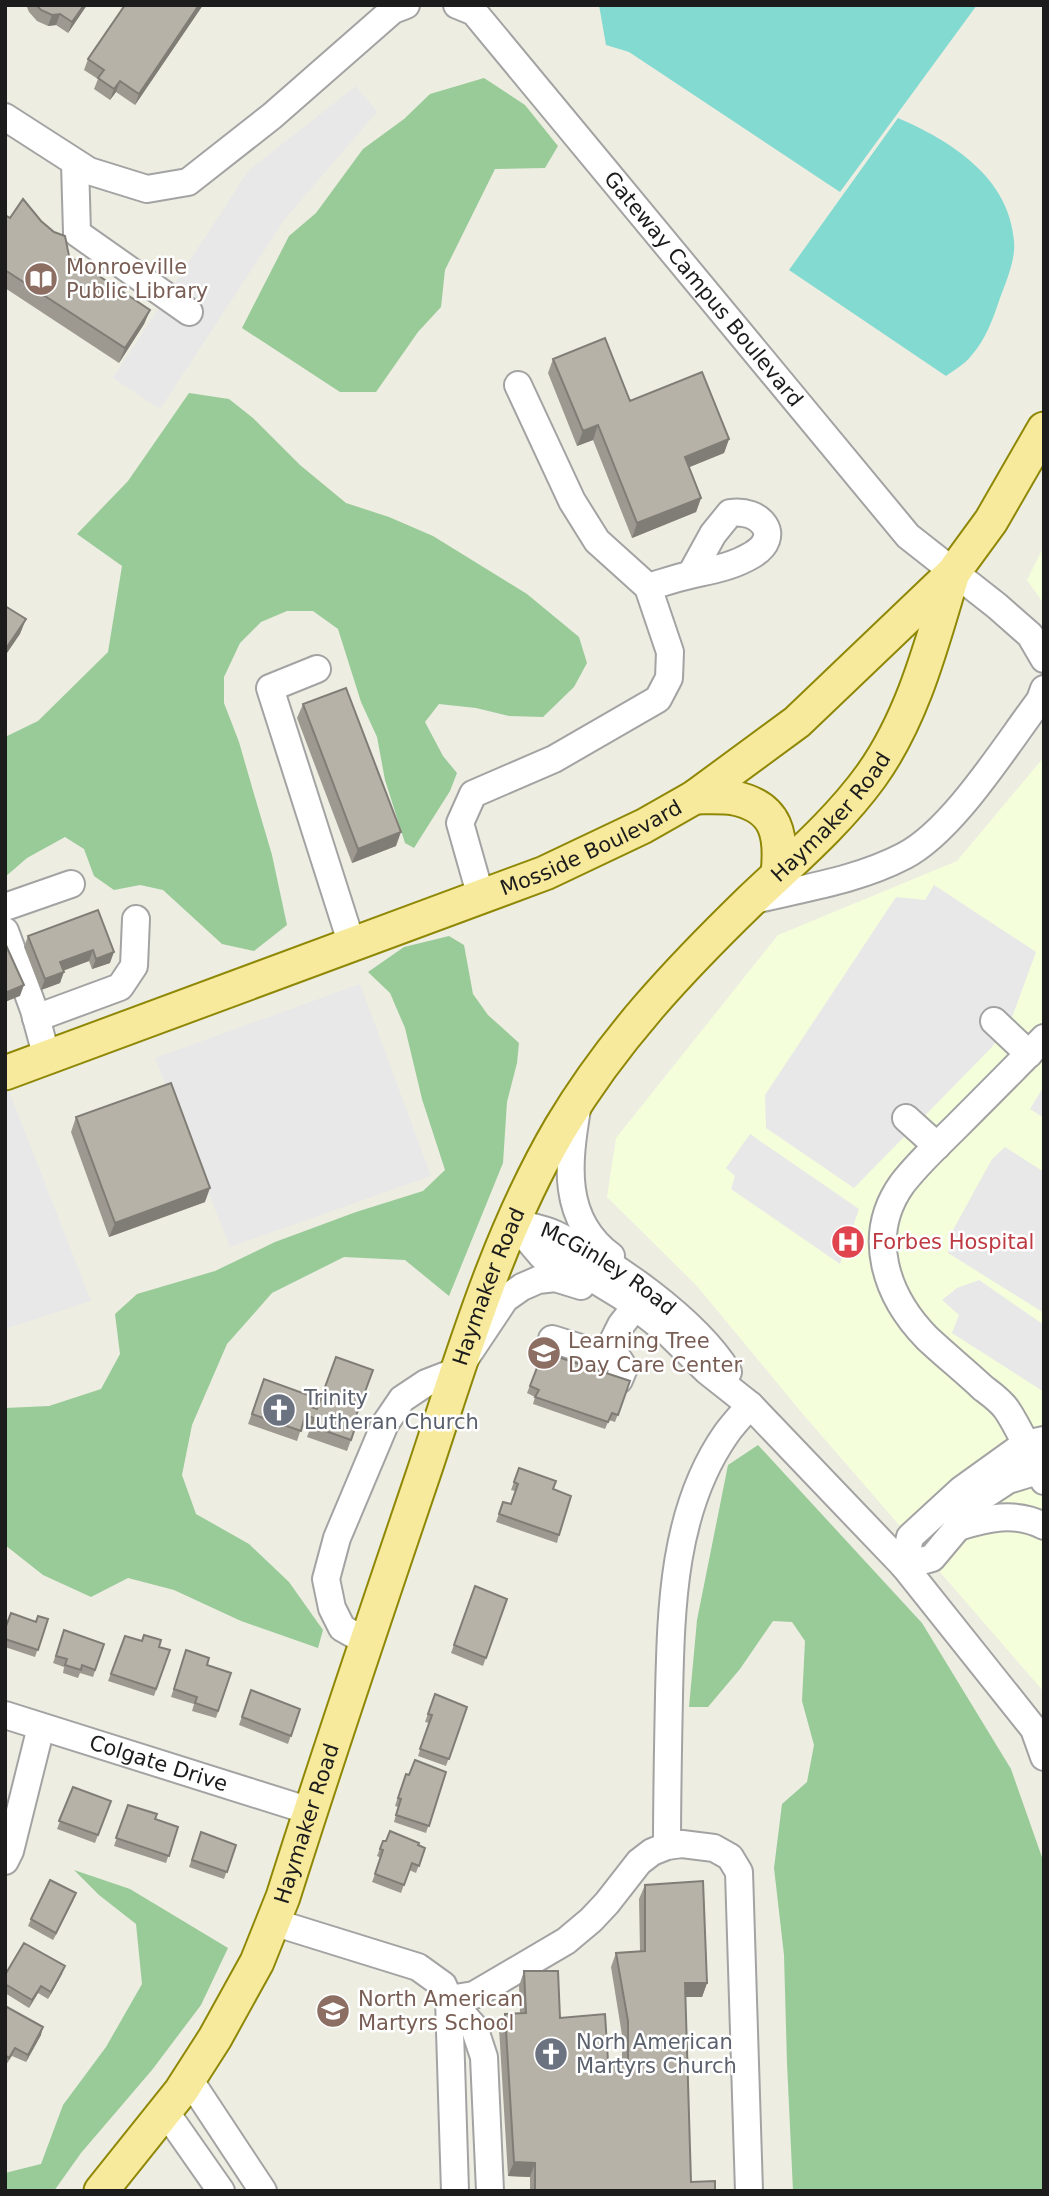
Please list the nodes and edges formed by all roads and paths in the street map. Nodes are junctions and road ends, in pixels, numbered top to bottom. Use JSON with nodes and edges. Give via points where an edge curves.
{"nodes":[{"id":1,"x":406,"y":5,"type":"edge"},
{"id":2,"x":463,"y":6,"type":"edge"},
{"id":3,"x":5,"y":117,"type":"edge"},
{"id":4,"x":75,"y":163,"type":"junction"},
{"id":5,"x":189,"y":312,"type":"dead end"},
{"id":6,"x":517,"y":385,"type":"dead end"},
{"id":7,"x":1044,"y":429,"type":"edge"},
{"id":8,"x":953,"y":573,"type":"junction"},
{"id":9,"x":691,"y":574,"type":"dead end"},
{"id":10,"x":648,"y":587,"type":"junction"},
{"id":11,"x":1044,"y":659,"type":"edge"},
{"id":12,"x":317,"y":669,"type":"dead end"},
{"id":13,"x":1044,"y":689,"type":"edge"},
{"id":14,"x":695,"y":797,"type":"junction"},
{"id":15,"x":778,"y":874,"type":"junction"},
{"id":16,"x":71,"y":884,"type":"dead end"},
{"id":17,"x":481,"y":897,"type":"junction"},
{"id":18,"x":750,"y":901,"type":"junction"},
{"id":19,"x":5,"y":907,"type":"edge"},
{"id":20,"x":136,"y":919,"type":"dead end"},
{"id":21,"x":5,"y":931,"type":"edge"},
{"id":22,"x":352,"y":944,"type":"junction"},
{"id":23,"x":36,"y":1018,"type":"junction"},
{"id":24,"x":994,"y":1021,"type":"dead end"},
{"id":25,"x":1036,"y":1046,"type":"edge"},
{"id":26,"x":47,"y":1058,"type":"junction"},
{"id":27,"x":5,"y":1073,"type":"edge"},
{"id":28,"x":579,"y":1100,"type":"junction"},
{"id":29,"x":906,"y":1118,"type":"dead end"},
{"id":30,"x":937,"y":1146,"type":"junction"},
{"id":31,"x":513,"y":1223,"type":"junction"},
{"id":32,"x":641,"y":1299,"type":"junction"},
{"id":33,"x":552,"y":1339,"type":"dead end"},
{"id":34,"x":606,"y":1355,"type":"junction"},
{"id":35,"x":457,"y":1371,"type":"junction"},
{"id":36,"x":619,"y":1380,"type":"edge"},
{"id":37,"x":750,"y":1405,"type":"junction"},
{"id":38,"x":1034,"y":1442,"type":"edge"},
{"id":39,"x":1042,"y":1474,"type":"edge"},
{"id":40,"x":1044,"y":1526,"type":"edge"},
{"id":41,"x":958,"y":1527,"type":"junction"},
{"id":42,"x":904,"y":1566,"type":"junction"},
{"id":43,"x":367,"y":1642,"type":"junction"},
{"id":44,"x":5,"y":1715,"type":"edge"},
{"id":45,"x":41,"y":1727,"type":"junction"},
{"id":46,"x":1044,"y":1757,"type":"edge"},
{"id":47,"x":310,"y":1811,"type":"junction"},
{"id":48,"x":667,"y":1846,"type":"junction"},
{"id":49,"x":5,"y":1861,"type":"edge"},
{"id":50,"x":273,"y":1922,"type":"junction"},
{"id":51,"x":449,"y":1999,"type":"junction"},
{"id":52,"x":189,"y":2079,"type":"junction"},
{"id":53,"x":165,"y":2111,"type":"junction"},
{"id":54,"x":100,"y":2191,"type":"edge"},
{"id":55,"x":221,"y":2191,"type":"edge"},
{"id":56,"x":263,"y":2191,"type":"edge"},
{"id":57,"x":455,"y":2191,"type":"edge"},
{"id":58,"x":491,"y":2191,"type":"edge"},
{"id":59,"x":749,"y":2191,"type":"edge"}],
"edges":[{"from":1,"to":4,"type":"street","via":[[393,10],[272,116],[188,181],[147,189]]},
{"from":2,"to":8,"type":"street","name":"Gateway Campus Boulevard","via":[[474,12],[908,536]]},
{"from":3,"to":4,"type":"street"},
{"from":4,"to":5,"type":"street","via":[[77,233]]},
{"from":6,"to":10,"type":"street","via":[[572,501],[597,541]]},
{"from":7,"to":8,"type":"main road","name":"Mosside Boulevard","via":[[991,521]]},
{"from":8,"to":11,"type":"street","name":"Gateway Campus Boulevard","via":[[1030,635]]},
{"from":8,"to":14,"type":"main road","name":"Mosside Boulevard","via":[[797,722]]},
{"from":8,"to":15,"type":"main road","name":"Haymaker Road","via":[[908,707],[873,773],[832,823]]},
{"from":9,"to":10,"type":"street"},
{"from":10,"to":17,"type":"street","via":[[670,652],[668,678],[658,699],[554,759],[473,794],[460,823]]},
{"from":12,"to":22,"type":"street","via":[[270,688]]},
{"from":13,"to":18,"type":"street","via":[[963,803],[935,834],[906,855],[861,875]]},
{"from":14,"to":15,"type":"main road","via":[[733,798],[766,813],[780,840]]},
{"from":14,"to":17,"type":"main road","name":"Mosside Boulevard","via":[[545,873]]},
{"from":15,"to":18,"type":"main road","name":"Haymaker Road"},
{"from":16,"to":19,"type":"street"},
{"from":17,"to":22,"type":"main road","name":"Mosside Boulevard"},
{"from":18,"to":28,"type":"main road","name":"Haymaker Road","via":[[672,978]]},
{"from":20,"to":23,"type":"street","via":[[134,966],[120,987]]},
{"from":21,"to":23,"type":"street"},
{"from":22,"to":26,"type":"main road","name":"Mosside Boulevard"},
{"from":23,"to":26,"type":"street"},
{"from":24,"to":25,"type":"street"},
{"from":25,"to":30,"type":"street"},
{"from":26,"to":27,"type":"main road","name":"Mosside Boulevard"},
{"from":28,"to":31,"type":"main road","name":"Haymaker Road"},
{"from":28,"to":32,"type":"street","via":[[569,1155],[573,1199],[589,1234],[625,1266]]},
{"from":29,"to":30,"type":"street"},
{"from":30,"to":38,"type":"street","via":[[892,1201],[882,1236],[885,1269],[908,1316],[1006,1408]]},
{"from":31,"to":32,"type":"street","name":"McGinley Road","via":[[542,1256]]},
{"from":31,"to":35,"type":"main road","name":"Haymaker Road"},
{"from":32,"to":34,"type":"street"},
{"from":32,"to":35,"type":"street","via":[[602,1297],[576,1283],[538,1280],[505,1299]]},
{"from":32,"to":37,"type":"street","name":"McGinley Road","via":[[707,1371]]},
{"from":33,"to":34,"type":"street"},
{"from":34,"to":36,"type":"street","via":[[623,1363]]},
{"from":35,"to":43,"type":"main road","name":"Haymaker Road"},
{"from":35,"to":43,"type":"street","via":[[402,1399],[385,1424],[337,1538],[326,1579],[332,1608],[342,1628]]},
{"from":37,"to":42,"type":"street","name":"McGinley Road"},
{"from":37,"to":48,"type":"street","via":[[707,1467],[690,1508],[677,1561],[671,1619]]},
{"from":38,"to":39,"type":"street"},
{"from":38,"to":42,"type":"street","via":[[961,1490],[910,1537]]},
{"from":39,"to":41,"type":"street","via":[[1008,1480],[970,1505]]},
{"from":40,"to":41,"type":"street","via":[[1016,1517],[990,1517]]},
{"from":41,"to":42,"type":"street","via":[[932,1558]]},
{"from":42,"to":46,"type":"street","name":"McGinley Road","via":[[1034,1729]]},
{"from":43,"to":47,"type":"main road","name":"Haymaker Road"},
{"from":44,"to":45,"type":"street","name":"Colgate Drive"},
{"from":45,"to":47,"type":"street","name":"Colgate Drive"},
{"from":45,"to":49,"type":"street"},
{"from":47,"to":50,"type":"main road","name":"Haymaker Road"},
{"from":48,"to":51,"type":"street","via":[[639,1863],[607,1903],[566,1941],[474,1995]]},
{"from":48,"to":59,"type":"street","via":[[682,1844],[723,1852],[739,1872]]},
{"from":50,"to":51,"type":"street","via":[[418,1967],[443,1985]]},
{"from":50,"to":52,"type":"main road","name":"Haymaker Road","via":[[257,1962]]},
{"from":51,"to":57,"type":"street"},
{"from":51,"to":58,"type":"street","via":[[474,2027],[484,2057]]},
{"from":52,"to":53,"type":"main road","name":"Haymaker Road"},
{"from":52,"to":56,"type":"street"},
{"from":53,"to":54,"type":"main road","name":"Haymaker Road"},
{"from":53,"to":55,"type":"street"}]}
